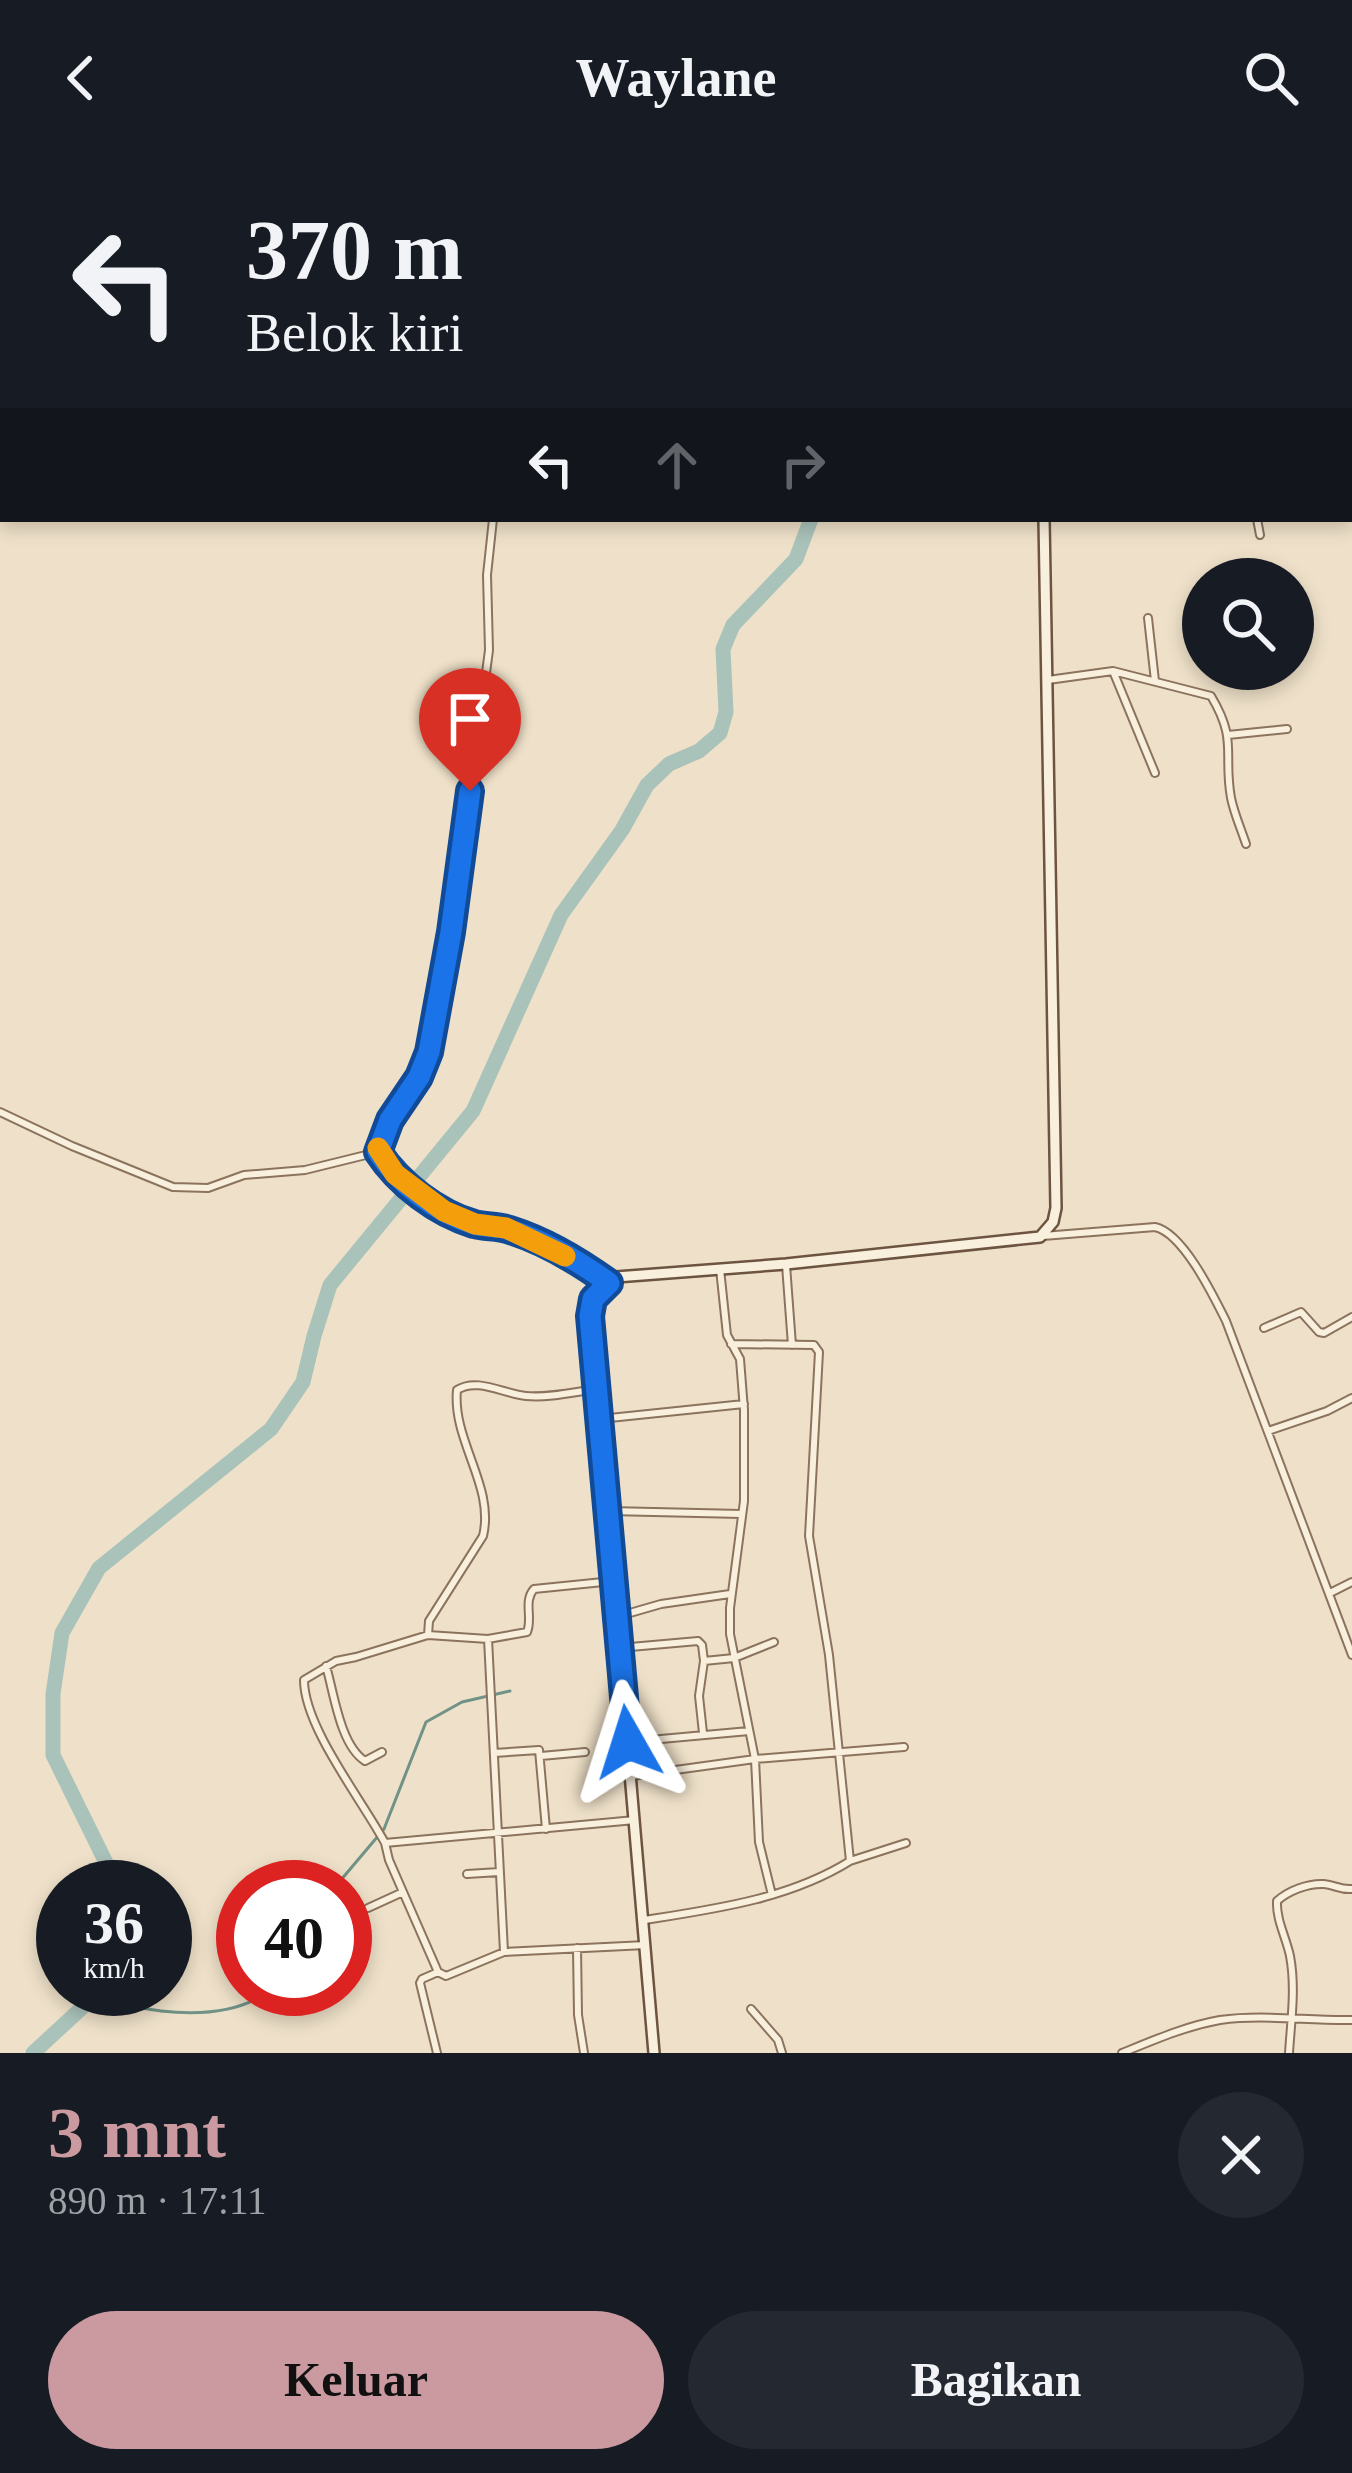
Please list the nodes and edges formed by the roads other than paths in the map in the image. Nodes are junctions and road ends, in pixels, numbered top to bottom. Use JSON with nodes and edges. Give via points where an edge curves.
{"nodes":[{"id":1,"x":493,"y":522,"type":"edge"},
{"id":2,"x":1044,"y":522,"type":"edge"},
{"id":3,"x":1258,"y":522,"type":"edge"},
{"id":4,"x":1260,"y":535,"type":"dead end"},
{"id":5,"x":1148,"y":618,"type":"dead end"},
{"id":6,"x":1113,"y":670,"type":"junction"},
{"id":7,"x":1048,"y":680,"type":"junction"},
{"id":8,"x":1155,"y":681,"type":"junction"},
{"id":9,"x":1287,"y":729,"type":"dead end"},
{"id":10,"x":1228,"y":735,"type":"junction"},
{"id":11,"x":1156,"y":773,"type":"dead end"},
{"id":12,"x":1246,"y":844,"type":"dead end"},
{"id":13,"x":0,"y":1112,"type":"edge"},
{"id":14,"x":378,"y":1152,"type":"junction"},
{"id":15,"x":1040,"y":1237,"type":"junction"},
{"id":16,"x":786,"y":1264,"type":"junction"},
{"id":17,"x":720,"y":1268,"type":"junction"},
{"id":18,"x":609,"y":1283,"type":"junction"},
{"id":19,"x":1352,"y":1317,"type":"edge"},
{"id":20,"x":1264,"y":1328,"type":"dead end"},
{"id":21,"x":731,"y":1344,"type":"junction"},
{"id":22,"x":792,"y":1346,"type":"junction"},
{"id":23,"x":597,"y":1390,"type":"junction"},
{"id":24,"x":1352,"y":1397,"type":"edge"},
{"id":25,"x":744,"y":1404,"type":"junction"},
{"id":26,"x":600,"y":1419,"type":"junction"},
{"id":27,"x":1268,"y":1431,"type":"junction"},
{"id":28,"x":609,"y":1511,"type":"junction"},
{"id":29,"x":742,"y":1514,"type":"junction"},
{"id":30,"x":613,"y":1581,"type":"junction"},
{"id":31,"x":1352,"y":1582,"type":"edge"},
{"id":32,"x":732,"y":1593,"type":"junction"},
{"id":33,"x":1330,"y":1593,"type":"junction"},
{"id":34,"x":616,"y":1617,"type":"junction"},
{"id":35,"x":428,"y":1635,"type":"junction"},
{"id":36,"x":488,"y":1639,"type":"junction"},
{"id":37,"x":774,"y":1642,"type":"dead end"},
{"id":38,"x":619,"y":1648,"type":"junction"},
{"id":39,"x":1352,"y":1655,"type":"edge"},
{"id":40,"x":734,"y":1658,"type":"junction"},
{"id":41,"x":704,"y":1661,"type":"junction"},
{"id":42,"x":326,"y":1666,"type":"junction"},
{"id":43,"x":749,"y":1731,"type":"junction"},
{"id":44,"x":703,"y":1733,"type":"junction"},
{"id":45,"x":628,"y":1742,"type":"junction"},
{"id":46,"x":904,"y":1747,"type":"dead end"},
{"id":47,"x":382,"y":1752,"type":"dead end"},
{"id":48,"x":585,"y":1752,"type":"dead end"},
{"id":49,"x":838,"y":1752,"type":"junction"},
{"id":50,"x":494,"y":1754,"type":"junction"},
{"id":51,"x":541,"y":1756,"type":"junction"},
{"id":52,"x":755,"y":1759,"type":"junction"},
{"id":53,"x":632,"y":1776,"type":"junction"},
{"id":54,"x":635,"y":1820,"type":"junction"},
{"id":55,"x":546,"y":1829,"type":"junction"},
{"id":56,"x":497,"y":1832,"type":"junction"},
{"id":57,"x":383,"y":1840,"type":"junction"},
{"id":58,"x":906,"y":1843,"type":"dead end"},
{"id":59,"x":850,"y":1861,"type":"junction"},
{"id":60,"x":499,"y":1872,"type":"junction"},
{"id":61,"x":467,"y":1874,"type":"dead end"},
{"id":62,"x":1352,"y":1889,"type":"edge"},
{"id":63,"x":404,"y":1892,"type":"junction"},
{"id":64,"x":772,"y":1895,"type":"junction"},
{"id":65,"x":372,"y":1906,"type":"edge"},
{"id":66,"x":644,"y":1920,"type":"junction"},
{"id":67,"x":646,"y":1945,"type":"junction"},
{"id":68,"x":577,"y":1948,"type":"junction"},
{"id":69,"x":504,"y":1952,"type":"junction"},
{"id":70,"x":438,"y":1972,"type":"junction"},
{"id":71,"x":751,"y":2008,"type":"dead end"},
{"id":72,"x":1292,"y":2018,"type":"junction"},
{"id":73,"x":1352,"y":2020,"type":"edge"},
{"id":74,"x":437,"y":2053,"type":"edge"},
{"id":75,"x":584,"y":2053,"type":"edge"},
{"id":76,"x":654,"y":2053,"type":"edge"},
{"id":77,"x":782,"y":2053,"type":"edge"},
{"id":78,"x":1122,"y":2053,"type":"edge"},
{"id":79,"x":1289,"y":2053,"type":"edge"}],
"edges":[{"from":1,"to":14,"type":"street","via":[[489,650],[432,1036],[423,1070]]},
{"from":2,"to":7,"type":"street"},
{"from":3,"to":4,"type":"street"},
{"from":5,"to":8,"type":"street"},
{"from":6,"to":7,"type":"street"},
{"from":6,"to":8,"type":"street"},
{"from":6,"to":11,"type":"street"},
{"from":7,"to":15,"type":"street","via":[[1056,1208]]},
{"from":8,"to":10,"type":"street","via":[[1211,696]]},
{"from":9,"to":10,"type":"street"},
{"from":10,"to":12,"type":"street","via":[[1231,800]]},
{"from":13,"to":14,"type":"street","via":[[173,1187]]},
{"from":14,"to":18,"type":"street","via":[[431,1202],[532,1239]]},
{"from":15,"to":16,"type":"street"},
{"from":15,"to":27,"type":"street","via":[[1168,1231],[1226,1321]]},
{"from":16,"to":17,"type":"street"},
{"from":16,"to":22,"type":"street"},
{"from":17,"to":18,"type":"street"},
{"from":17,"to":21,"type":"street"},
{"from":18,"to":23,"type":"street","via":[[590,1306]]},
{"from":19,"to":20,"type":"street","via":[[1324,1333],[1301,1312]]},
{"from":21,"to":22,"type":"street"},
{"from":21,"to":25,"type":"street"},
{"from":22,"to":49,"type":"street","via":[[819,1352],[809,1536]]},
{"from":23,"to":26,"type":"street"},
{"from":23,"to":35,"type":"street","via":[[458,1390],[486,1527]]},
{"from":24,"to":27,"type":"street"},
{"from":25,"to":26,"type":"street"},
{"from":25,"to":29,"type":"street"},
{"from":26,"to":28,"type":"street"},
{"from":27,"to":33,"type":"street"},
{"from":28,"to":29,"type":"street"},
{"from":28,"to":30,"type":"street"},
{"from":29,"to":32,"type":"street"},
{"from":30,"to":34,"type":"street"},
{"from":30,"to":36,"type":"street","via":[[534,1588],[527,1633]]},
{"from":31,"to":33,"type":"street"},
{"from":32,"to":34,"type":"street"},
{"from":32,"to":40,"type":"street"},
{"from":33,"to":39,"type":"street"},
{"from":34,"to":38,"type":"street"},
{"from":35,"to":36,"type":"street"},
{"from":35,"to":42,"type":"street"},
{"from":36,"to":50,"type":"street"},
{"from":37,"to":40,"type":"street"},
{"from":38,"to":41,"type":"street","via":[[698,1641]]},
{"from":38,"to":45,"type":"street"},
{"from":40,"to":41,"type":"street"},
{"from":40,"to":43,"type":"street"},
{"from":41,"to":44,"type":"street"},
{"from":42,"to":47,"type":"street","via":[[356,1755],[364,1761]]},
{"from":42,"to":57,"type":"street","via":[[304,1680],[306,1698]]},
{"from":43,"to":44,"type":"street"},
{"from":43,"to":52,"type":"street"},
{"from":44,"to":45,"type":"street"},
{"from":45,"to":53,"type":"street"},
{"from":46,"to":49,"type":"street"},
{"from":48,"to":51,"type":"street"},
{"from":49,"to":52,"type":"street"},
{"from":49,"to":59,"type":"street"},
{"from":50,"to":51,"type":"street"},
{"from":50,"to":56,"type":"street"},
{"from":51,"to":55,"type":"street"},
{"from":52,"to":53,"type":"street"},
{"from":52,"to":64,"type":"street","via":[[759,1842]]},
{"from":53,"to":54,"type":"street"},
{"from":54,"to":55,"type":"street"},
{"from":54,"to":66,"type":"street"},
{"from":55,"to":56,"type":"street"},
{"from":56,"to":57,"type":"street"},
{"from":56,"to":60,"type":"street"},
{"from":57,"to":63,"type":"street"},
{"from":58,"to":59,"type":"street"},
{"from":59,"to":64,"type":"street"},
{"from":60,"to":61,"type":"street"},
{"from":60,"to":69,"type":"street"},
{"from":62,"to":72,"type":"street","via":[[1314,1885],[1277,1900],[1291,1961]]},
{"from":63,"to":65,"type":"street"},
{"from":63,"to":70,"type":"street"},
{"from":64,"to":66,"type":"street"},
{"from":66,"to":67,"type":"street"},
{"from":67,"to":68,"type":"street"},
{"from":67,"to":76,"type":"street"},
{"from":68,"to":69,"type":"street"},
{"from":68,"to":75,"type":"street"},
{"from":69,"to":70,"type":"street","via":[[446,1976]]},
{"from":70,"to":74,"type":"street","via":[[419,1983]]},
{"from":71,"to":77,"type":"street"},
{"from":72,"to":73,"type":"street"},
{"from":72,"to":78,"type":"street","via":[[1206,2024]]},
{"from":72,"to":79,"type":"street"}]}
